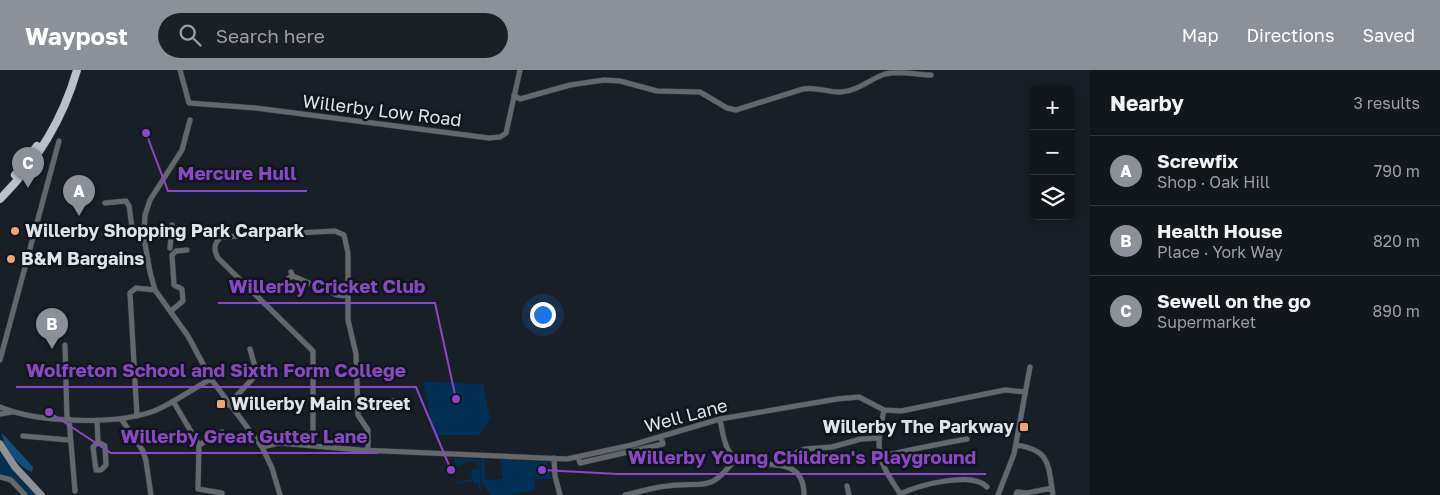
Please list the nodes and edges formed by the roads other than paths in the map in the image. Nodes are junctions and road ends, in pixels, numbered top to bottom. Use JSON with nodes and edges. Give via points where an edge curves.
{"nodes":[{"id":1,"x":72,"y":70,"type":"edge"},
{"id":2,"x":77,"y":70,"type":"edge"},
{"id":3,"x":180,"y":70,"type":"edge"},
{"id":4,"x":520,"y":70,"type":"edge"},
{"id":5,"x":931,"y":75,"type":"dead end"},
{"id":6,"x":514,"y":95,"type":"junction"},
{"id":7,"x":520,"y":99,"type":"junction"},
{"id":8,"x":511,"y":106,"type":"junction"},
{"id":9,"x":55,"y":120,"type":"junction"},
{"id":10,"x":190,"y":120,"type":"dead end"},
{"id":11,"x":59,"y":141,"type":"dead end"},
{"id":12,"x":0,"y":192,"type":"edge"},
{"id":13,"x":0,"y":199,"type":"edge"},
{"id":14,"x":109,"y":200,"type":"dead end"},
{"id":15,"x":132,"y":227,"type":"junction"},
{"id":16,"x":143,"y":229,"type":"junction"},
{"id":17,"x":104,"y":234,"type":"dead end"},
{"id":18,"x":170,"y":248,"type":"dead end"},
{"id":19,"x":187,"y":250,"type":"dead end"},
{"id":20,"x":148,"y":259,"type":"junction"},
{"id":21,"x":124,"y":263,"type":"dead end"},
{"id":22,"x":291,"y":275,"type":"dead end"},
{"id":23,"x":155,"y":290,"type":"junction"},
{"id":24,"x":348,"y":296,"type":"junction"},
{"id":25,"x":171,"y":311,"type":"junction"},
{"id":26,"x":65,"y":345,"type":"dead end"},
{"id":27,"x":250,"y":349,"type":"dead end"},
{"id":28,"x":0,"y":360,"type":"edge"},
{"id":29,"x":1030,"y":367,"type":"dead end"},
{"id":30,"x":211,"y":379,"type":"junction"},
{"id":31,"x":1024,"y":392,"type":"junction"},
{"id":32,"x":173,"y":401,"type":"junction"},
{"id":33,"x":394,"y":401,"type":"dead end"},
{"id":34,"x":228,"y":405,"type":"junction"},
{"id":35,"x":0,"y":407,"type":"edge"},
{"id":36,"x":358,"y":408,"type":"junction"},
{"id":37,"x":884,"y":410,"type":"junction"},
{"id":38,"x":12,"y":412,"type":"junction"},
{"id":39,"x":0,"y":414,"type":"edge"},
{"id":40,"x":137,"y":416,"type":"junction"},
{"id":41,"x":68,"y":419,"type":"junction"},
{"id":42,"x":97,"y":420,"type":"junction"},
{"id":43,"x":122,"y":420,"type":"junction"},
{"id":44,"x":720,"y":420,"type":"junction"},
{"id":45,"x":220,"y":434,"type":"dead end"},
{"id":46,"x":23,"y":436,"type":"dead end"},
{"id":47,"x":878,"y":438,"type":"junction"},
{"id":48,"x":967,"y":439,"type":"dead end"},
{"id":49,"x":69,"y":440,"type":"junction"},
{"id":50,"x":98,"y":442,"type":"junction"},
{"id":51,"x":0,"y":444,"type":"edge"},
{"id":52,"x":199,"y":445,"type":"junction"},
{"id":53,"x":1016,"y":445,"type":"junction"},
{"id":54,"x":313,"y":446,"type":"junction"},
{"id":55,"x":262,"y":447,"type":"junction"},
{"id":56,"x":368,"y":450,"type":"junction"},
{"id":57,"x":879,"y":457,"type":"junction"},
{"id":58,"x":554,"y":458,"type":"junction"},
{"id":59,"x":736,"y":458,"type":"junction"},
{"id":60,"x":788,"y":468,"type":"junction"},
{"id":61,"x":0,"y":477,"type":"edge"},
{"id":62,"x":847,"y":486,"type":"dead end"},
{"id":63,"x":987,"y":487,"type":"dead end"},
{"id":64,"x":1052,"y":488,"type":"junction"},
{"id":65,"x":75,"y":491,"type":"dead end"},
{"id":66,"x":649,"y":492,"type":"edge"},
{"id":67,"x":220,"y":494,"type":"edge"},
{"id":68,"x":901,"y":494,"type":"edge"},
{"id":69,"x":25,"y":495,"type":"edge"},
{"id":70,"x":41,"y":495,"type":"edge"},
{"id":71,"x":151,"y":495,"type":"edge"},
{"id":72,"x":280,"y":495,"type":"edge"},
{"id":73,"x":560,"y":495,"type":"edge"},
{"id":74,"x":625,"y":495,"type":"edge"},
{"id":75,"x":804,"y":495,"type":"edge"},
{"id":76,"x":849,"y":495,"type":"edge"},
{"id":77,"x":998,"y":495,"type":"edge"},
{"id":78,"x":1016,"y":495,"type":"edge"},
{"id":79,"x":1053,"y":495,"type":"edge"}],
"edges":[{"from":1,"to":9,"type":"highway"},
{"from":2,"to":9,"type":"highway"},
{"from":3,"to":8,"type":"street","name":"Willerby Low Road","via":[[190,103],[256,108],[489,138],[500,138],[506,133]]},
{"from":4,"to":6,"type":"street","name":"Willerby Low Road"},
{"from":5,"to":7,"type":"street","via":[[886,74],[849,91],[829,92],[812,87],[736,110],[700,92],[657,91],[604,80],[570,85]]},
{"from":6,"to":7,"type":"street"},
{"from":6,"to":8,"type":"street","name":"Willerby Low Road"},
{"from":7,"to":8,"type":"street"},
{"from":9,"to":12,"type":"highway"},
{"from":9,"to":13,"type":"highway","via":[[32,163]]},
{"from":10,"to":16,"type":"street","via":[[182,150],[150,200]]},
{"from":11,"to":28,"type":"street"},
{"from":14,"to":15,"type":"street","via":[[126,201]]},
{"from":15,"to":16,"type":"street"},
{"from":15,"to":17,"type":"street"},
{"from":16,"to":18,"type":"street","via":[[172,228]]},
{"from":16,"to":20,"type":"street"},
{"from":19,"to":25,"type":"street","via":[[176,251],[172,255],[172,274],[181,287],[183,300]]},
{"from":20,"to":21,"type":"street"},
{"from":20,"to":23,"type":"street"},
{"from":22,"to":24,"type":"street","via":[[337,295]]},
{"from":23,"to":25,"type":"street"},
{"from":23,"to":40,"type":"street","via":[[136,288],[130,293]]},
{"from":24,"to":36,"type":"street","via":[[348,320],[356,354]]},
{"from":24,"to":54,"type":"street","via":[[348,253],[344,236],[335,231],[229,236],[216,242],[214,248],[218,258],[312,351]]},
{"from":25,"to":30,"type":"street"},
{"from":26,"to":41,"type":"street"},
{"from":27,"to":34,"type":"street","via":[[256,359],[255,378]]},
{"from":29,"to":31,"type":"street"},
{"from":30,"to":32,"type":"street"},
{"from":30,"to":34,"type":"street"},
{"from":31,"to":37,"type":"street","name":"Well Lane","via":[[1005,390],[901,411]]},
{"from":31,"to":53,"type":"street"},
{"from":32,"to":40,"type":"street"},
{"from":32,"to":52,"type":"street"},
{"from":33,"to":36,"type":"street"},
{"from":34,"to":55,"type":"street"},
{"from":35,"to":38,"type":"street"},
{"from":36,"to":56,"type":"street","via":[[358,415],[368,430]]},
{"from":37,"to":44,"type":"street","name":"Well Lane","via":[[859,397]]},
{"from":37,"to":47,"type":"street"},
{"from":38,"to":39,"type":"street"},
{"from":38,"to":41,"type":"street"},
{"from":40,"to":43,"type":"street"},
{"from":41,"to":42,"type":"street"},
{"from":41,"to":49,"type":"street"},
{"from":42,"to":43,"type":"street"},
{"from":42,"to":50,"type":"street"},
{"from":43,"to":71,"type":"street","via":[[145,456]]},
{"from":44,"to":58,"type":"street","name":"Well Lane","via":[[578,461]]},
{"from":44,"to":59,"type":"street","via":[[727,447]]},
{"from":45,"to":52,"type":"street"},
{"from":46,"to":49,"type":"street"},
{"from":47,"to":57,"type":"street"},
{"from":47,"to":60,"type":"street","via":[[805,449],[797,452]]},
{"from":48,"to":57,"type":"street"},
{"from":49,"to":65,"type":"street"},
{"from":50,"to":50,"type":"street","via":[[105,446],[106,465],[100,470],[96,470],[93,447]]},
{"from":51,"to":70,"type":"main road","via":[[15,467]]},
{"from":52,"to":67,"type":"street","via":[[197,490]]},
{"from":53,"to":64,"type":"street","via":[[1041,452],[1048,464]]},
{"from":53,"to":77,"type":"street"},
{"from":54,"to":55,"type":"street","name":"Well Lane","via":[[272,443]]},
{"from":54,"to":56,"type":"street","name":"Well Lane"},
{"from":55,"to":72,"type":"street"},
{"from":56,"to":58,"type":"street","name":"Well Lane"},
{"from":57,"to":68,"type":"street","via":[[888,478]]},
{"from":58,"to":73,"type":"street"},
{"from":59,"to":60,"type":"street"},
{"from":59,"to":66,"type":"street","via":[[723,476],[707,484],[668,486]]},
{"from":60,"to":75,"type":"street","via":[[800,478]]},
{"from":61,"to":69,"type":"street","via":[[11,480]]},
{"from":62,"to":76,"type":"street"},
{"from":63,"to":68,"type":"street","via":[[966,479],[915,487]]},
{"from":64,"to":78,"type":"street","via":[[1016,492]]},
{"from":64,"to":79,"type":"street"},
{"from":66,"to":74,"type":"street"}]}
